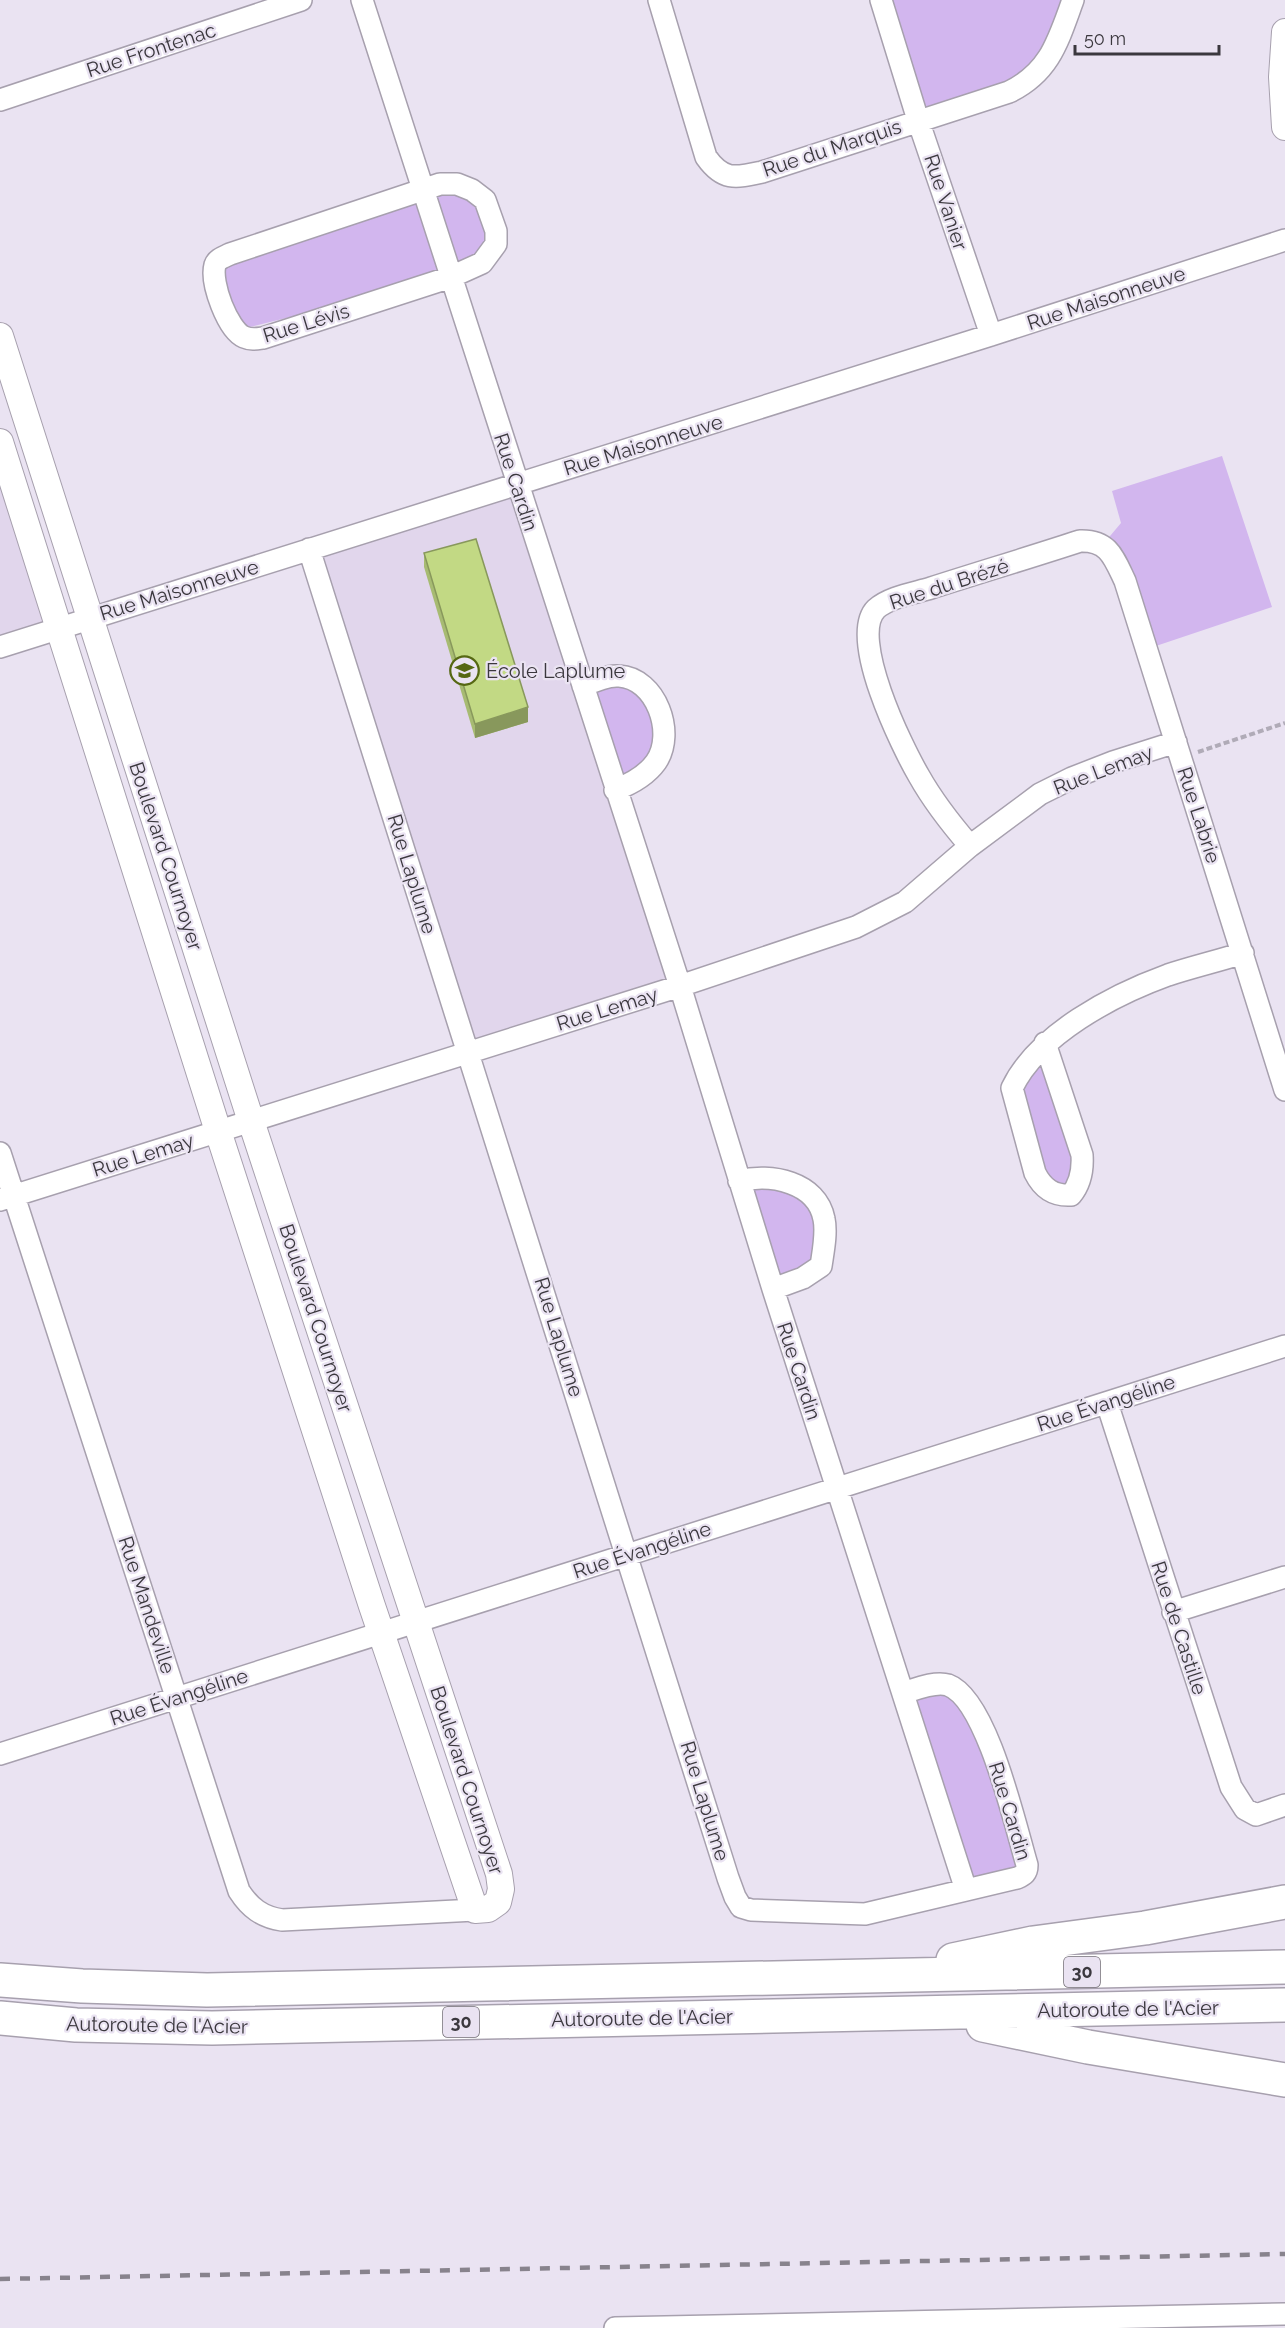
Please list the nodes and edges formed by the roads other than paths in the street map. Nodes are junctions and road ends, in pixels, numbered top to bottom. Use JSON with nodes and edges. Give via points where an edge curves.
{"nodes":[{"id":1,"x":301,"y":0,"type":"edge"},
{"id":2,"x":362,"y":0,"type":"edge"},
{"id":3,"x":658,"y":0,"type":"edge"},
{"id":4,"x":882,"y":0,"type":"edge"},
{"id":5,"x":1073,"y":0,"type":"edge"},
{"id":6,"x":1285,"y":32,"type":"edge"},
{"id":7,"x":0,"y":100,"type":"edge"},
{"id":8,"x":918,"y":120,"type":"junction"},
{"id":9,"x":1285,"y":127,"type":"edge"},
{"id":10,"x":422,"y":190,"type":"junction"},
{"id":11,"x":1285,"y":240,"type":"edge"},
{"id":12,"x":451,"y":277,"type":"junction"},
{"id":13,"x":990,"y":335,"type":"junction"},
{"id":14,"x":0,"y":336,"type":"edge"},
{"id":15,"x":0,"y":442,"type":"edge"},
{"id":16,"x":517,"y":484,"type":"junction"},
{"id":17,"x":1104,"y":545,"type":"joint"},
{"id":18,"x":309,"y":549,"type":"junction"},
{"id":19,"x":90,"y":619,"type":"junction"},
{"id":20,"x":60,"y":628,"type":"junction"},
{"id":21,"x":0,"y":647,"type":"edge"},
{"id":22,"x":583,"y":686,"type":"junction"},
{"id":23,"x":1184,"y":748,"type":"junction"},
{"id":24,"x":615,"y":790,"type":"junction"},
{"id":25,"x":970,"y":846,"type":"junction"},
{"id":26,"x":1243,"y":953,"type":"junction"},
{"id":27,"x":680,"y":986,"type":"junction"},
{"id":28,"x":1045,"y":1043,"type":"junction"},
{"id":29,"x":467,"y":1052,"type":"junction"},
{"id":30,"x":1285,"y":1090,"type":"edge"},
{"id":31,"x":251,"y":1121,"type":"junction"},
{"id":32,"x":218,"y":1131,"type":"junction"},
{"id":33,"x":0,"y":1153,"type":"edge"},
{"id":34,"x":739,"y":1181,"type":"junction"},
{"id":35,"x":7,"y":1198,"type":"edge"},
{"id":36,"x":773,"y":1289,"type":"junction"},
{"id":37,"x":1285,"y":1346,"type":"edge"},
{"id":38,"x":1107,"y":1403,"type":"junction"},
{"id":39,"x":836,"y":1488,"type":"junction"},
{"id":40,"x":627,"y":1555,"type":"junction"},
{"id":41,"x":1285,"y":1576,"type":"edge"},
{"id":42,"x":1173,"y":1612,"type":"junction"},
{"id":43,"x":416,"y":1622,"type":"junction"},
{"id":44,"x":381,"y":1633,"type":"junction"},
{"id":45,"x":903,"y":1693,"type":"junction"},
{"id":46,"x":178,"y":1698,"type":"junction"},
{"id":47,"x":0,"y":1754,"type":"edge"},
{"id":48,"x":1285,"y":1805,"type":"edge"},
{"id":49,"x":966,"y":1890,"type":"junction"},
{"id":50,"x":1285,"y":1902,"type":"edge"},
{"id":51,"x":474,"y":1910,"type":"junction"},
{"id":52,"x":1285,"y":1967,"type":"edge"},
{"id":53,"x":879,"y":1976,"type":"junction"},
{"id":54,"x":8,"y":1979,"type":"edge"},
{"id":55,"x":1285,"y":2005,"type":"edge"},
{"id":56,"x":922,"y":2012,"type":"junction"},
{"id":57,"x":0,"y":2019,"type":"edge"},
{"id":58,"x":1285,"y":2080,"type":"edge"},
{"id":59,"x":1285,"y":2314,"type":"edge"},
{"id":60,"x":615,"y":2328,"type":"edge"},
{"id":61,"x":637,"y":2328,"type":"edge"}],
"edges":[{"from":1,"to":7,"type":"street","name":"Rue Frontenac"},
{"from":2,"to":10,"type":"street","name":"Rue Cardin"},
{"from":3,"to":8,"type":"street","name":"Rue du Marquis","via":[[697,134],[716,172],[732,176],[762,172]]},
{"from":4,"to":8,"type":"street","name":"Rue Vanier"},
{"from":5,"to":8,"type":"street","name":"Rue du Marquis","via":[[1053,51],[1027,83]]},
{"from":6,"to":9,"type":"street"},
{"from":8,"to":13,"type":"street","name":"Rue Vanier"},
{"from":10,"to":12,"type":"street","name":"Rue Cardin"},
{"from":10,"to":12,"type":"street","via":[[457,184],[485,200],[492,215],[496,244],[482,263]]},
{"from":10,"to":12,"type":"street","name":"Rue Lévis","via":[[219,259],[215,276],[220,300],[233,329],[253,340]]},
{"from":11,"to":13,"type":"street","name":"Rue Maisonneuve"},
{"from":12,"to":16,"type":"street","name":"Rue Cardin"},
{"from":13,"to":16,"type":"street","name":"Rue Maisonneuve"},
{"from":14,"to":19,"type":"street","name":"Boulevard Cournoyer"},
{"from":15,"to":20,"type":"street","name":"Boulevard Cournoyer"},
{"from":16,"to":18,"type":"street","name":"Rue Maisonneuve"},
{"from":16,"to":22,"type":"street","name":"Rue Cardin"},
{"from":17,"to":23,"type":"street","name":"Rue Labrie","via":[[1125,581]]},
{"from":17,"to":25,"type":"street","name":"Rue du Brézé","via":[[1080,541],[890,601],[870,618],[871,655],[893,727],[919,777]]},
{"from":18,"to":19,"type":"street","name":"Rue Maisonneuve"},
{"from":18,"to":29,"type":"street","name":"Rue Laplume"},
{"from":19,"to":20,"type":"street","name":"Rue Maisonneuve"},
{"from":19,"to":31,"type":"street","name":"Boulevard Cournoyer"},
{"from":20,"to":21,"type":"street","name":"Rue Maisonneuve"},
{"from":20,"to":32,"type":"street","name":"Boulevard Cournoyer"},
{"from":22,"to":24,"type":"street","name":"Rue Cardin"},
{"from":22,"to":24,"type":"street","via":[[617,675],[631,678],[652,695],[659,708],[664,743],[657,761],[633,783]]},
{"from":23,"to":25,"type":"street","name":"Rue Lemay","via":[[1113,762],[1048,790]]},
{"from":23,"to":26,"type":"street","name":"Rue Labrie"},
{"from":24,"to":27,"type":"street","name":"Rue Cardin"},
{"from":25,"to":27,"type":"street","name":"Rue Lemay","via":[[904,902],[871,921]]},
{"from":26,"to":28,"type":"street","via":[[1168,975],[1131,991]]},
{"from":26,"to":30,"type":"street","name":"Rue Labrie"},
{"from":27,"to":29,"type":"street","name":"Rue Lemay"},
{"from":27,"to":34,"type":"street","name":"Rue Cardin"},
{"from":28,"to":28,"type":"street","via":[[1082,1155],[1078,1187],[1071,1195],[1060,1196],[1041,1184],[1012,1088],[1025,1065]]},
{"from":29,"to":31,"type":"street","name":"Rue Lemay"},
{"from":29,"to":40,"type":"street","name":"Rue Laplume"},
{"from":31,"to":32,"type":"street","name":"Rue Lemay"},
{"from":31,"to":43,"type":"street","name":"Boulevard Cournoyer"},
{"from":32,"to":35,"type":"street","name":"Rue Lemay"},
{"from":32,"to":44,"type":"street","name":"Boulevard Cournoyer"},
{"from":33,"to":35,"type":"street","name":"Rue Mandeville"},
{"from":34,"to":36,"type":"street","name":"Rue Cardin"},
{"from":34,"to":36,"type":"street","via":[[762,1176],[786,1181],[800,1187],[821,1207],[825,1222],[821,1266],[803,1278]]},
{"from":35,"to":46,"type":"street","name":"Rue Mandeville"},
{"from":36,"to":39,"type":"street","name":"Rue Cardin"},
{"from":37,"to":38,"type":"street","name":"Rue Évangéline"},
{"from":38,"to":39,"type":"street","name":"Rue Évangéline"},
{"from":38,"to":42,"type":"street","name":"Rue de Castille"},
{"from":39,"to":40,"type":"street","name":"Rue Évangéline"},
{"from":39,"to":45,"type":"street","name":"Rue Cardin"},
{"from":40,"to":43,"type":"street","name":"Rue Évangéline"},
{"from":40,"to":49,"type":"street","name":"Rue Laplume","via":[[728,1878],[741,1907],[866,1914]]},
{"from":41,"to":42,"type":"street"},
{"from":42,"to":48,"type":"street","name":"Rue de Castille","via":[[1238,1800],[1256,1815]]},
{"from":43,"to":44,"type":"street","name":"Rue Évangéline"},
{"from":43,"to":51,"type":"street","name":"Boulevard Cournoyer","via":[[499,1874],[498,1902],[488,1909]]},
{"from":44,"to":46,"type":"street","name":"Rue Évangéline"},
{"from":44,"to":51,"type":"street","name":"Boulevard Cournoyer"},
{"from":45,"to":49,"type":"street","name":"Rue Cardin"},
{"from":45,"to":49,"type":"street","name":"Rue Cardin","via":[[946,1684],[971,1704],[988,1738],[1027,1871],[1017,1878]]},
{"from":46,"to":47,"type":"street","name":"Rue Évangéline"},
{"from":46,"to":51,"type":"street","name":"Rue Mandeville","via":[[239,1891],[259,1912],[282,1920]]},
{"from":50,"to":53,"type":"highway","via":[[1145,1928],[1033,1943]]},
{"from":52,"to":53,"type":"highway","name":"Autoroute de l'Acier","number":"30"},
{"from":53,"to":54,"type":"highway","name":"Autoroute de l'Acier","number":"30","via":[[207,1990],[131,1989]]},
{"from":55,"to":56,"type":"highway","name":"Autoroute de l'Acier","number":"30"},
{"from":56,"to":57,"type":"highway","name":"Autoroute de l'Acier","number":"30","via":[[201,2028],[87,2026]]},
{"from":56,"to":58,"type":"highway","via":[[1088,2047]]},
{"from":59,"to":61,"type":"street"},
{"from":60,"to":61,"type":"street"}]}
